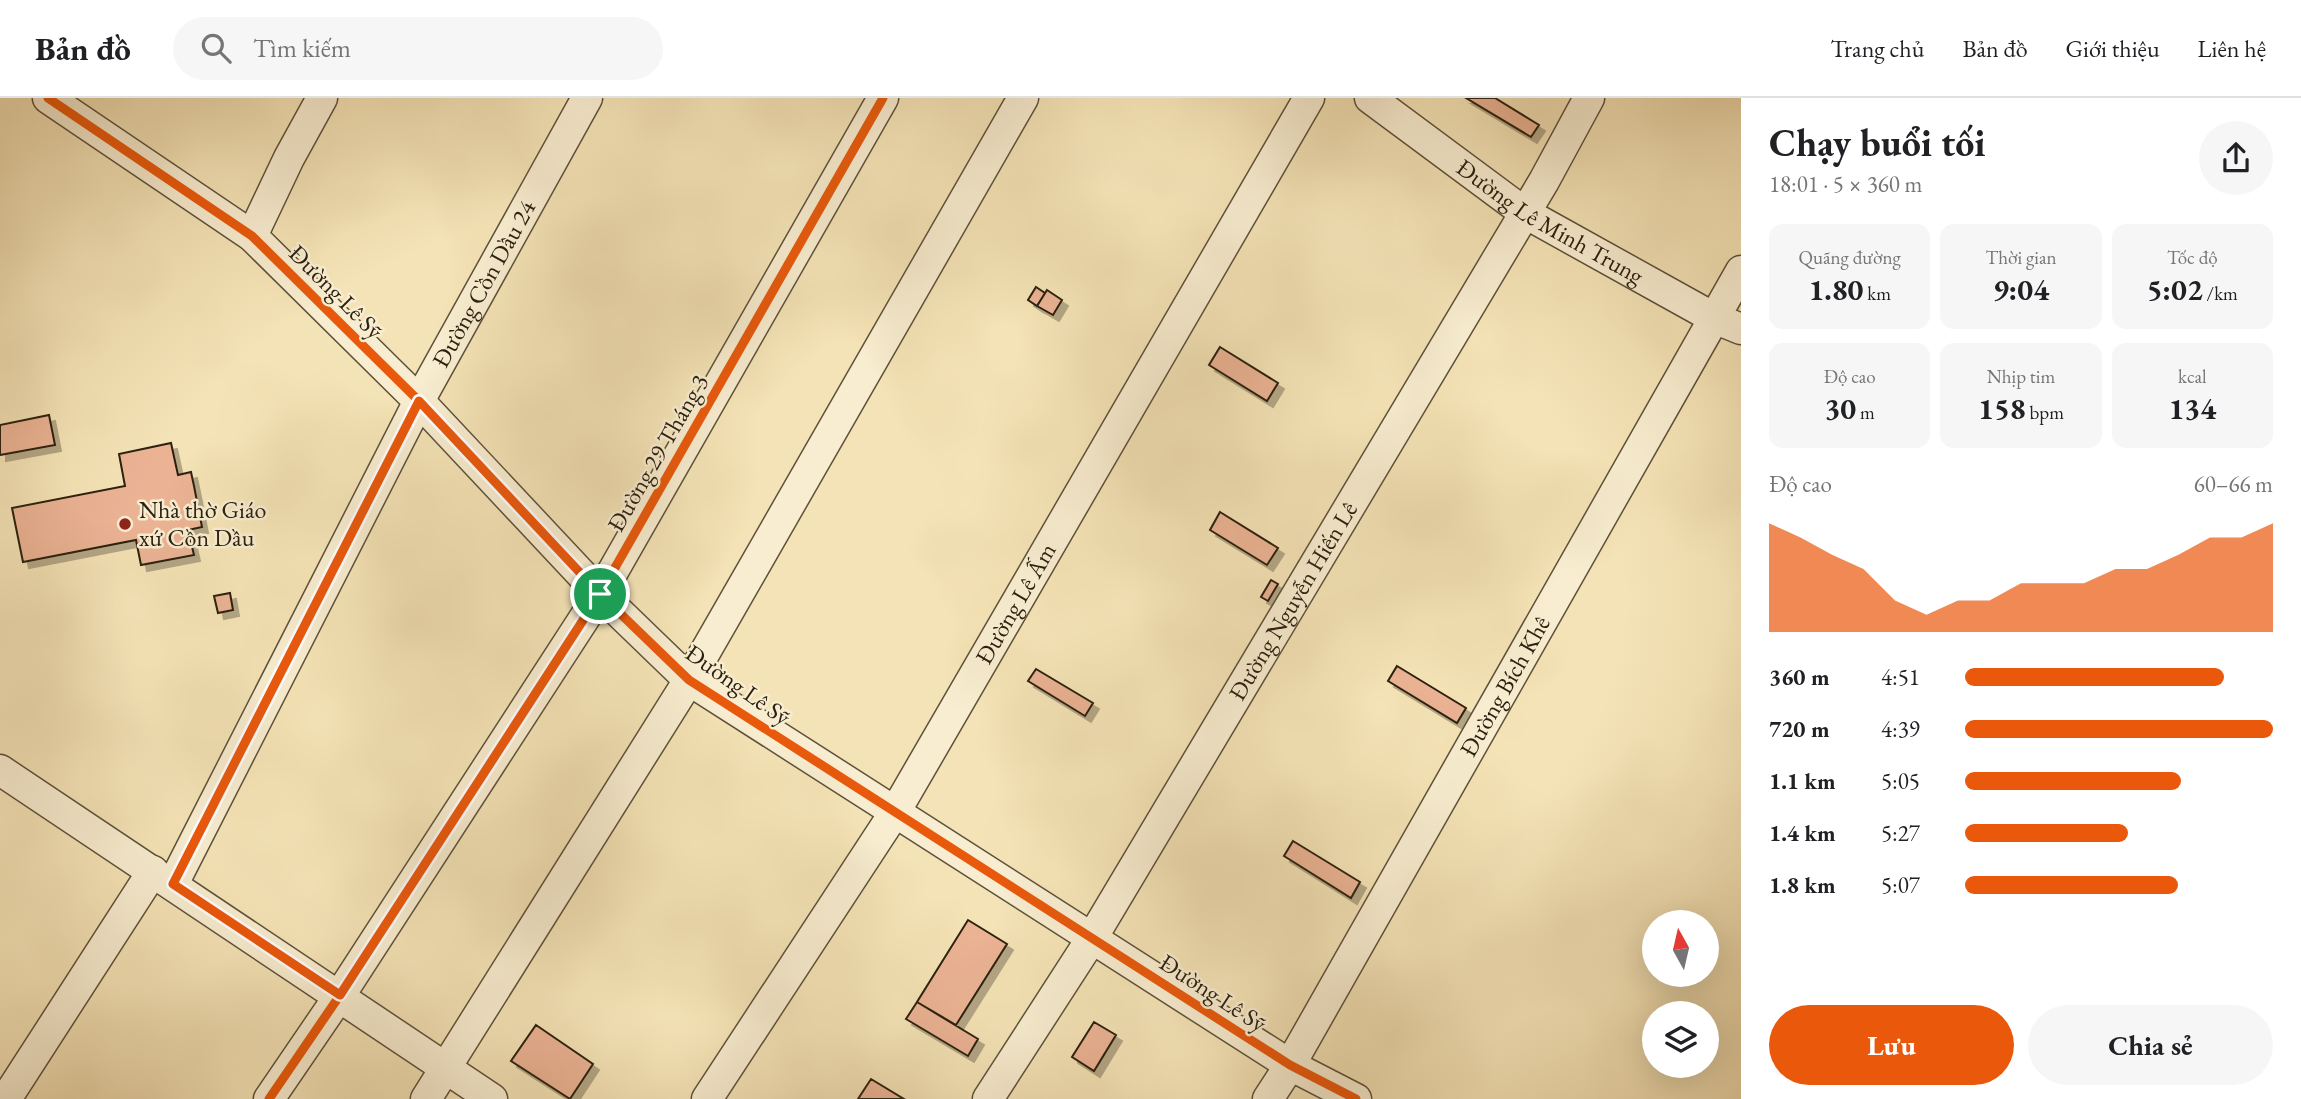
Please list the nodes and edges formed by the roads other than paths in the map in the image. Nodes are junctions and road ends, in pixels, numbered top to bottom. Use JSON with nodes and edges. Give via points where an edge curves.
{"nodes":[{"id":1,"x":48,"y":98,"type":"edge"},
{"id":2,"x":322,"y":98,"type":"edge"},
{"id":3,"x":587,"y":98,"type":"edge"},
{"id":4,"x":883,"y":98,"type":"edge"},
{"id":5,"x":1023,"y":98,"type":"edge"},
{"id":6,"x":1308,"y":98,"type":"edge"},
{"id":7,"x":1370,"y":98,"type":"edge"},
{"id":8,"x":1589,"y":98,"type":"edge"},
{"id":9,"x":1525,"y":213,"type":"junction"},
{"id":10,"x":253,"y":236,"type":"junction"},
{"id":11,"x":1741,"y":271,"type":"edge"},
{"id":12,"x":1714,"y":318,"type":"junction"},
{"id":13,"x":1741,"y":329,"type":"edge"},
{"id":14,"x":419,"y":401,"type":"junction"},
{"id":15,"x":600,"y":594,"type":"junction"},
{"id":16,"x":689,"y":680,"type":"junction"},
{"id":17,"x":0,"y":770,"type":"edge"},
{"id":18,"x":895,"y":811,"type":"junction"},
{"id":19,"x":163,"y":877,"type":"junction"},
{"id":20,"x":1092,"y":938,"type":"junction"},
{"id":21,"x":340,"y":995,"type":"junction"},
{"id":22,"x":1290,"y":1065,"type":"junction"},
{"id":23,"x":447,"y":1070,"type":"junction"},
{"id":24,"x":6,"y":1099,"type":"edge"},
{"id":25,"x":269,"y":1099,"type":"edge"},
{"id":26,"x":426,"y":1099,"type":"edge"},
{"id":27,"x":492,"y":1099,"type":"edge"},
{"id":28,"x":708,"y":1099,"type":"edge"},
{"id":29,"x":988,"y":1099,"type":"edge"},
{"id":30,"x":1268,"y":1099,"type":"edge"},
{"id":31,"x":1356,"y":1099,"type":"edge"}],
"edges":[{"from":1,"to":10,"type":"street","name":"Đường Lê Sỹ"},
{"from":2,"to":10,"type":"street"},
{"from":3,"to":14,"type":"street","name":"Đường Cồn Dầu 24"},
{"from":4,"to":15,"type":"street","name":"Đường 29 Tháng 3"},
{"from":5,"to":16,"type":"street"},
{"from":6,"to":18,"type":"street","name":"Đường Lê Ấm"},
{"from":7,"to":9,"type":"street","name":"Đường Lê Minh Trung"},
{"from":8,"to":9,"type":"street","name":"Đường Nguyễn Hiến Lê"},
{"from":9,"to":12,"type":"street","name":"Đường Lê Minh Trung"},
{"from":9,"to":20,"type":"street","name":"Đường Nguyễn Hiến Lê"},
{"from":10,"to":14,"type":"street","name":"Đường Lê Sỹ"},
{"from":11,"to":12,"type":"street","name":"Đường Bích Khê"},
{"from":12,"to":13,"type":"street","name":"Đường Lê Minh Trung"},
{"from":12,"to":22,"type":"street","name":"Đường Bích Khê"},
{"from":14,"to":15,"type":"street","name":"Đường Lê Sỹ"},
{"from":14,"to":19,"type":"street","name":"Đường Cồn Dầu 24"},
{"from":15,"to":16,"type":"street","name":"Đường Lê Sỹ"},
{"from":15,"to":21,"type":"street","name":"Đường 29 Tháng 3"},
{"from":16,"to":18,"type":"street","name":"Đường Lê Sỹ"},
{"from":16,"to":23,"type":"street"},
{"from":17,"to":19,"type":"street"},
{"from":18,"to":20,"type":"street","name":"Đường Lê Sỹ"},
{"from":18,"to":28,"type":"street","name":"Đường Lê Ấm"},
{"from":19,"to":21,"type":"street"},
{"from":19,"to":24,"type":"street","name":"Đường Cồn Dầu 24"},
{"from":20,"to":22,"type":"street","name":"Đường Lê Sỹ"},
{"from":20,"to":29,"type":"street","name":"Đường Nguyễn Hiến Lê"},
{"from":21,"to":23,"type":"street"},
{"from":21,"to":25,"type":"street","name":"Đường 29 Tháng 3"},
{"from":22,"to":30,"type":"street","name":"Đường Bích Khê"},
{"from":22,"to":31,"type":"street","name":"Đường Lê Sỹ"},
{"from":23,"to":26,"type":"street"},
{"from":23,"to":27,"type":"street"}]}
